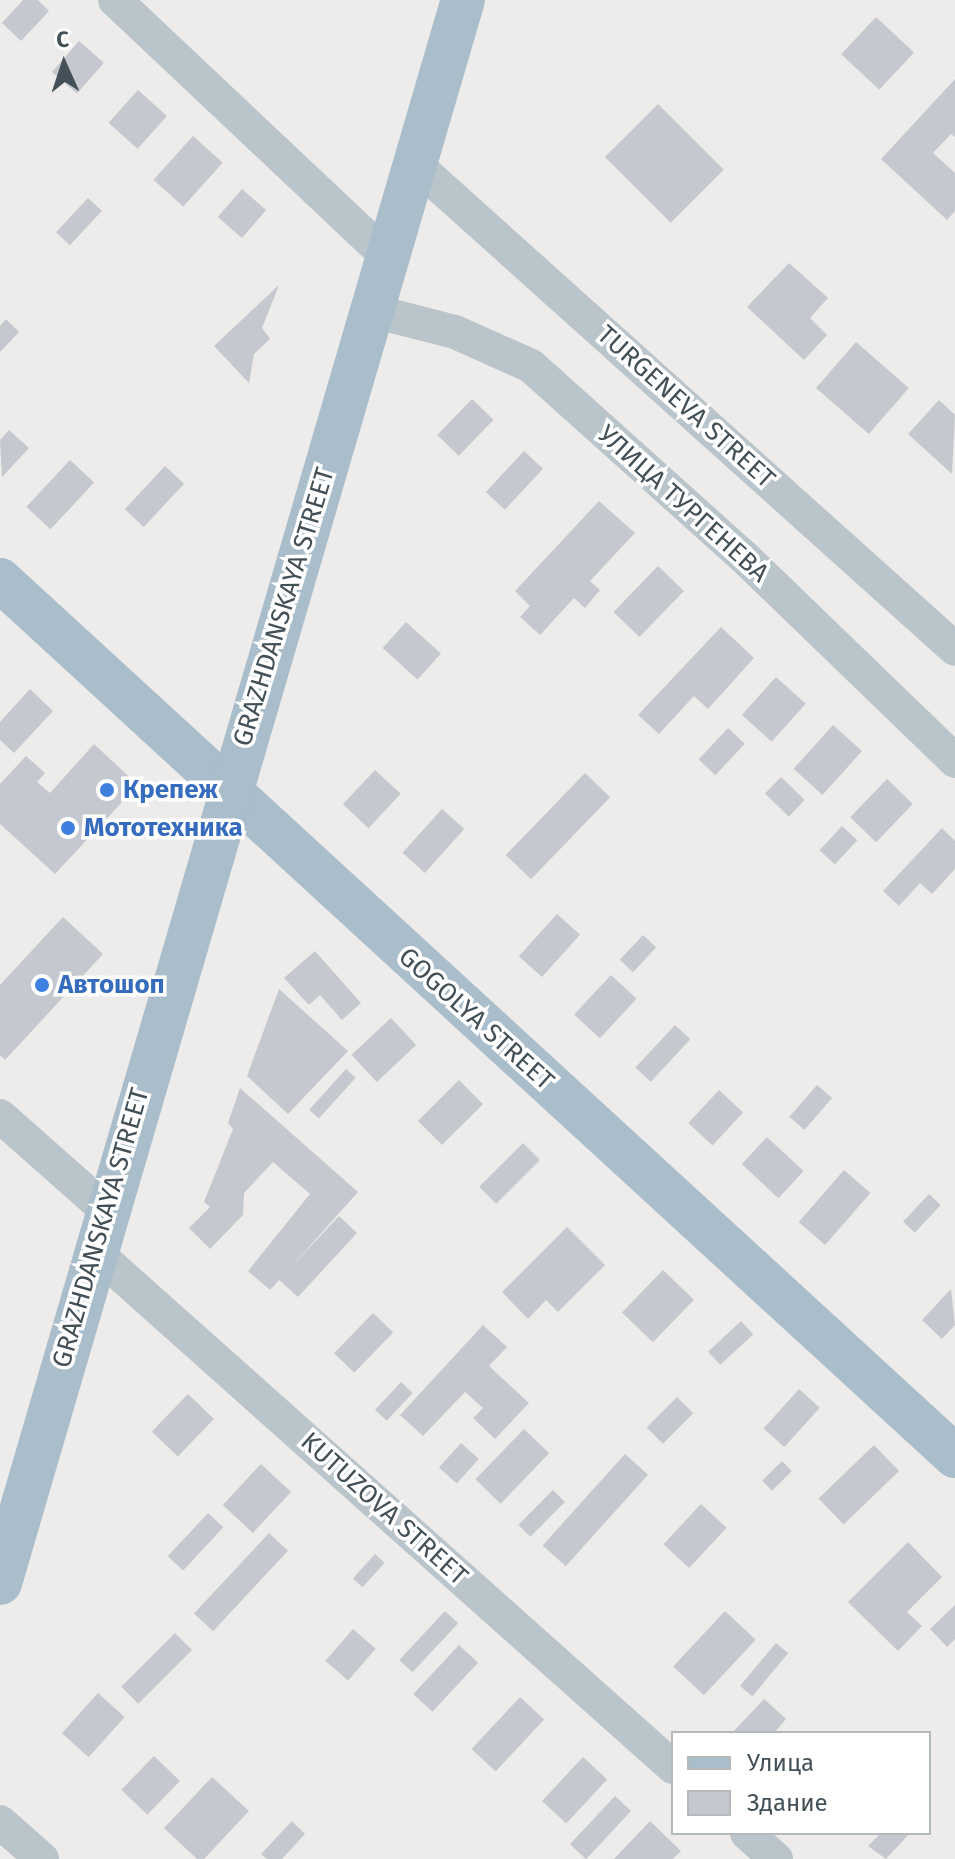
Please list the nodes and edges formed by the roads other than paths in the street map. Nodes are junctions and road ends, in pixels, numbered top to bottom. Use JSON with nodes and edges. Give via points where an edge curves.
{"nodes":[{"id":1,"x":115,"y":0,"type":"edge"},
{"id":2,"x":463,"y":0,"type":"edge"},
{"id":3,"x":416,"y":165,"type":"junction"},
{"id":4,"x":389,"y":258,"type":"junction"},
{"id":5,"x":373,"y":311,"type":"junction"},
{"id":6,"x":0,"y":580,"type":"edge"},
{"id":7,"x":955,"y":649,"type":"edge"},
{"id":8,"x":955,"y":761,"type":"edge"},
{"id":9,"x":227,"y":792,"type":"junction"},
{"id":10,"x":0,"y":1116,"type":"edge"},
{"id":11,"x":105,"y":1209,"type":"junction"},
{"id":12,"x":94,"y":1251,"type":"junction"},
{"id":13,"x":955,"y":1456,"type":"edge"},
{"id":14,"x":0,"y":1583,"type":"edge"},
{"id":15,"x":671,"y":1765,"type":"edge"},
{"id":16,"x":0,"y":1822,"type":"edge"},
{"id":17,"x":749,"y":1835,"type":"edge"},
{"id":18,"x":42,"y":1859,"type":"edge"},
{"id":19,"x":776,"y":1859,"type":"edge"}],
"edges":[{"from":1,"to":4,"type":"street"},
{"from":2,"to":3,"type":"main road","name":"GRAZHDANSKAYA STREET"},
{"from":3,"to":4,"type":"main road","name":"GRAZHDANSKAYA STREET"},
{"from":3,"to":7,"type":"street","name":"TURGENEVA STREET"},
{"from":4,"to":5,"type":"main road","name":"GRAZHDANSKAYA STREET"},
{"from":5,"to":8,"type":"street","name":"УЛИЦА ТУРГЕНЕВА","via":[[455,332],[531,366],[743,556]]},
{"from":5,"to":9,"type":"main road","name":"GRAZHDANSKAYA STREET"},
{"from":6,"to":9,"type":"main road","name":"GOGOLYA STREET"},
{"from":9,"to":11,"type":"main road","name":"GRAZHDANSKAYA STREET"},
{"from":9,"to":13,"type":"main road","name":"GOGOLYA STREET"},
{"from":10,"to":11,"type":"street"},
{"from":11,"to":12,"type":"main road","name":"GRAZHDANSKAYA STREET"},
{"from":12,"to":14,"type":"main road","name":"GRAZHDANSKAYA STREET"},
{"from":12,"to":15,"type":"street","name":"KUTUZOVA STREET"},
{"from":16,"to":18,"type":"street"},
{"from":17,"to":19,"type":"street"}]}
